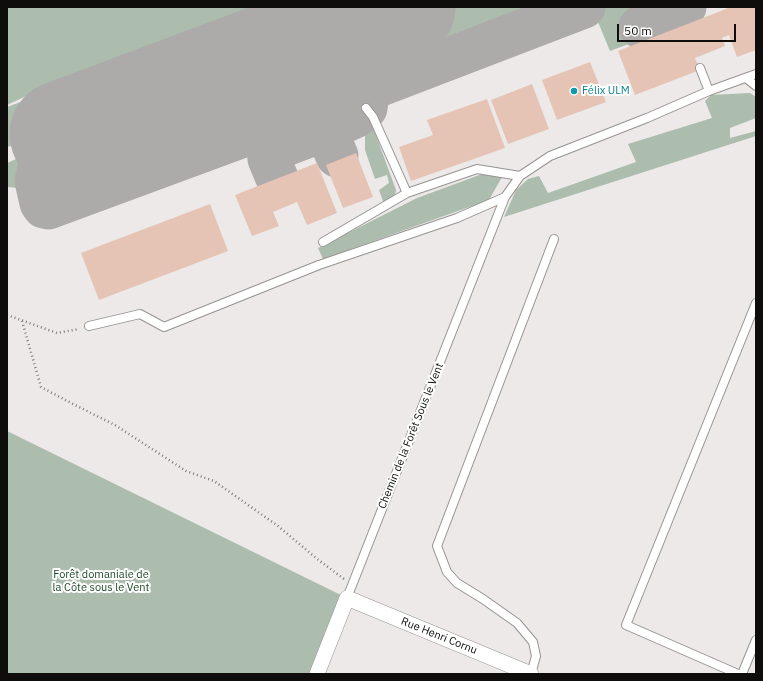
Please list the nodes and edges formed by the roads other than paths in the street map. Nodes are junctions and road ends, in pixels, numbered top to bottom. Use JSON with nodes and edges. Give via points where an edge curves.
{"nodes":[{"id":1,"x":700,"y":68,"type":"dead end"},
{"id":2,"x":756,"y":74,"type":"edge"},
{"id":3,"x":746,"y":78,"type":"junction"},
{"id":4,"x":756,"y":86,"type":"edge"},
{"id":5,"x":709,"y":91,"type":"junction"},
{"id":6,"x":366,"y":108,"type":"dead end"},
{"id":7,"x":520,"y":176,"type":"junction"},
{"id":8,"x":407,"y":193,"type":"junction"},
{"id":9,"x":505,"y":197,"type":"junction"},
{"id":10,"x":554,"y":239,"type":"dead end"},
{"id":11,"x":323,"y":242,"type":"dead end"},
{"id":12,"x":756,"y":303,"type":"edge"},
{"id":13,"x":89,"y":326,"type":"road end"},
{"id":14,"x":350,"y":592,"type":"junction"},
{"id":15,"x":756,"y":640,"type":"edge"},
{"id":16,"x":317,"y":674,"type":"edge"},
{"id":17,"x":531,"y":674,"type":"edge"},
{"id":18,"x":738,"y":674,"type":"edge"},
{"id":19,"x":742,"y":674,"type":"edge"}],
"edges":[{"from":1,"to":5,"type":"lane"},
{"from":2,"to":3,"type":"lane"},
{"from":3,"to":4,"type":"lane"},
{"from":3,"to":5,"type":"lane"},
{"from":5,"to":7,"type":"lane","via":[[550,156]]},
{"from":6,"to":8,"type":"lane","via":[[373,116]]},
{"from":7,"to":8,"type":"lane","via":[[477,169]]},
{"from":7,"to":9,"type":"lane","name":"Chemin de la Forêt Sous le Vent"},
{"from":8,"to":11,"type":"lane"},
{"from":9,"to":13,"type":"lane","via":[[457,218],[319,265],[164,327],[140,314]]},
{"from":9,"to":14,"type":"lane","name":"Chemin de la Forêt Sous le Vent"},
{"from":10,"to":17,"type":"lane","via":[[437,546],[447,572],[457,584],[517,624],[532,642],[536,656]]},
{"from":12,"to":18,"type":"lane","via":[[626,625]]},
{"from":14,"to":16,"type":"street","name":"Chemin de la Forêt Sous le Vent"},
{"from":14,"to":17,"type":"street","name":"Rue Henri Cornu"},
{"from":15,"to":19,"type":"lane"}]}
